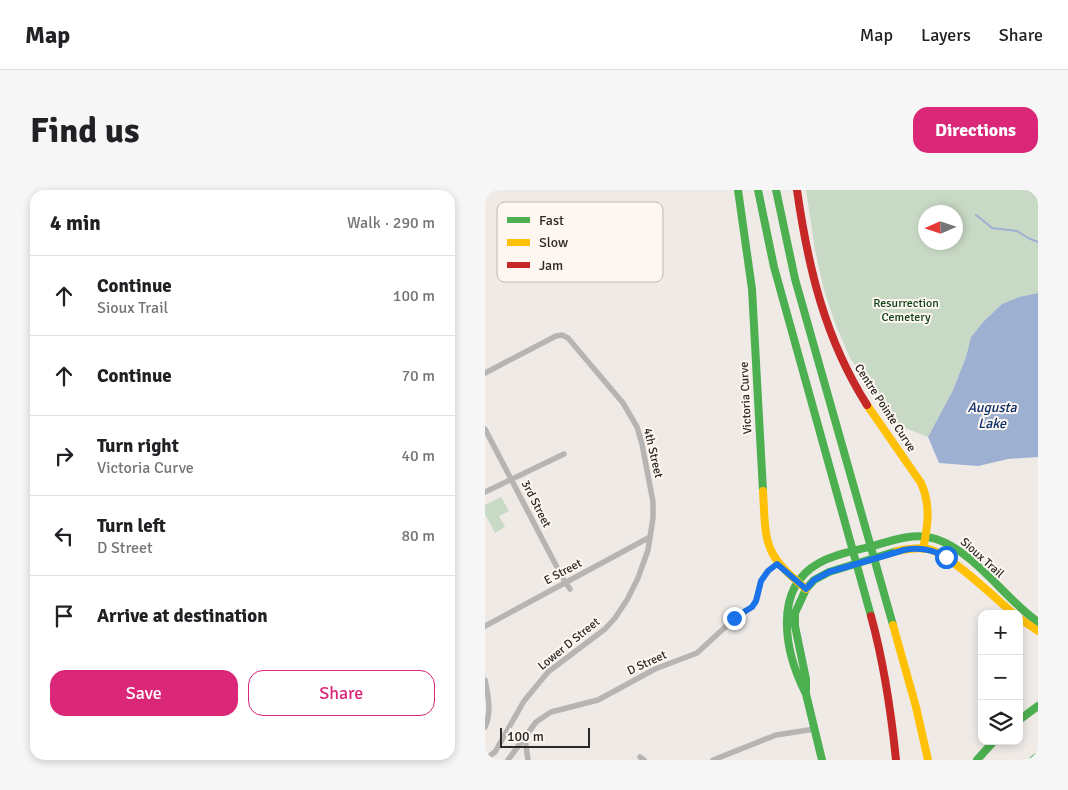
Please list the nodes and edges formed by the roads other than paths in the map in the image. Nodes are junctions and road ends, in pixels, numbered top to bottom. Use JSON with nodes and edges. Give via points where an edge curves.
{"nodes":[{"id":1,"x":737,"y":190,"type":"edge"},
{"id":2,"x":758,"y":190,"type":"edge"},
{"id":3,"x":776,"y":190,"type":"edge"},
{"id":4,"x":797,"y":190,"type":"edge"},
{"id":5,"x":485,"y":373,"type":"edge"},
{"id":6,"x":485,"y":429,"type":"edge"},
{"id":7,"x":564,"y":454,"type":"dead end"},
{"id":8,"x":512,"y":479,"type":"junction"},
{"id":9,"x":485,"y":492,"type":"edge"},
{"id":10,"x":650,"y":537,"type":"junction"},
{"id":11,"x":926,"y":537,"type":"junction"},
{"id":12,"x":871,"y":546,"type":"junction"},
{"id":13,"x":923,"y":549,"type":"junction"},
{"id":14,"x":854,"y":550,"type":"junction"},
{"id":15,"x":875,"y":559,"type":"junction"},
{"id":16,"x":858,"y":563,"type":"junction"},
{"id":17,"x":777,"y":564,"type":"junction"},
{"id":18,"x":566,"y":582,"type":"junction"},
{"id":19,"x":797,"y":582,"type":"junction"},
{"id":20,"x":570,"y":589,"type":"dead end"},
{"id":21,"x":806,"y":589,"type":"junction"},
{"id":22,"x":1009,"y":610,"type":"edge"},
{"id":23,"x":1023,"y":621,"type":"edge"},
{"id":24,"x":1038,"y":622,"type":"edge"},
{"id":25,"x":485,"y":626,"type":"edge"},
{"id":26,"x":1038,"y":631,"type":"edge"},
{"id":27,"x":485,"y":680,"type":"edge"},
{"id":28,"x":807,"y":694,"type":"junction"},
{"id":29,"x":1038,"y":706,"type":"edge"},
{"id":30,"x":1023,"y":717,"type":"edge"},
{"id":31,"x":485,"y":728,"type":"edge"},
{"id":32,"x":815,"y":729,"type":"junction"},
{"id":33,"x":525,"y":738,"type":"junction"},
{"id":34,"x":990,"y":745,"type":"edge"},
{"id":35,"x":1038,"y":756,"type":"edge"},
{"id":36,"x":485,"y":759,"type":"edge"},
{"id":37,"x":509,"y":760,"type":"edge"},
{"id":38,"x":528,"y":760,"type":"edge"},
{"id":39,"x":713,"y":760,"type":"edge"},
{"id":40,"x":822,"y":760,"type":"edge"},
{"id":41,"x":896,"y":760,"type":"edge"},
{"id":42,"x":928,"y":760,"type":"edge"},
{"id":43,"x":977,"y":760,"type":"edge"},
{"id":44,"x":1033,"y":760,"type":"edge"}],
"edges":[{"from":1,"to":17,"type":"main road","name":"Victoria Curve","via":[[752,289],[765,535]]},
{"from":2,"to":14,"type":"main road","via":[[776,275]]},
{"from":3,"to":12,"type":"main road","via":[[793,270]]},
{"from":4,"to":11,"type":"main road","name":"Centre Pointe Curve","via":[[811,269],[825,320],[855,385],[923,487],[929,510]]},
{"from":5,"to":10,"type":"street","name":"4th Street","via":[[555,336],[568,338],[623,403],[637,427],[653,502]]},
{"from":6,"to":8,"type":"street","name":"3rd Street"},
{"from":7,"to":8,"type":"street"},
{"from":8,"to":9,"type":"street"},
{"from":8,"to":18,"type":"street","name":"3rd Street"},
{"from":10,"to":18,"type":"street","name":"E Street"},
{"from":10,"to":36,"type":"street","name":"Lower D Street","via":[[638,578],[615,618],[548,672],[524,700],[495,752]]},
{"from":11,"to":12,"type":"main road","name":"Sioux Trail","via":[[904,537]]},
{"from":11,"to":13,"type":"main road","name":"Centre Pointe Curve"},
{"from":11,"to":24,"type":"main road","name":"Sioux Trail","via":[[958,550]]},
{"from":12,"to":14,"type":"main road","name":"Sioux Trail"},
{"from":12,"to":15,"type":"main road"},
{"from":13,"to":15,"type":"main road","name":"Sioux Trail","via":[[910,549]]},
{"from":13,"to":22,"type":"main road","name":"Sioux Trail","via":[[950,560]]},
{"from":14,"to":16,"type":"main road"},
{"from":14,"to":19,"type":"main road","name":"Sioux Trail","via":[[820,562]]},
{"from":15,"to":16,"type":"main road","name":"Sioux Trail"},
{"from":15,"to":42,"type":"main road","via":[[919,716]]},
{"from":16,"to":21,"type":"main road","name":"Sioux Trail","via":[[823,574]]},
{"from":16,"to":41,"type":"main road","via":[[883,662]]},
{"from":17,"to":19,"type":"main road","name":"Victoria Curve"},
{"from":17,"to":33,"type":"street","name":"D Street","via":[[761,581],[752,607],[734,618],[697,653],[655,669],[598,700],[551,712],[536,722]]},
{"from":18,"to":20,"type":"street","name":"3rd Street"},
{"from":18,"to":25,"type":"street","name":"E Street"},
{"from":19,"to":21,"type":"main road","name":"Victoria Curve"},
{"from":19,"to":28,"type":"main road","via":[[788,601],[785,624],[799,681]]},
{"from":21,"to":28,"type":"main road","via":[[795,620]]},
{"from":23,"to":26,"type":"main road"},
{"from":27,"to":31,"type":"street","via":[[489,699]]},
{"from":28,"to":32,"type":"main road"},
{"from":29,"to":30,"type":"main road"},
{"from":32,"to":39,"type":"street","via":[[776,735]]},
{"from":32,"to":40,"type":"main road"},
{"from":33,"to":37,"type":"street","name":"D Street"},
{"from":33,"to":38,"type":"street"},
{"from":34,"to":43,"type":"main road"},
{"from":35,"to":44,"type":"main road"}]}
